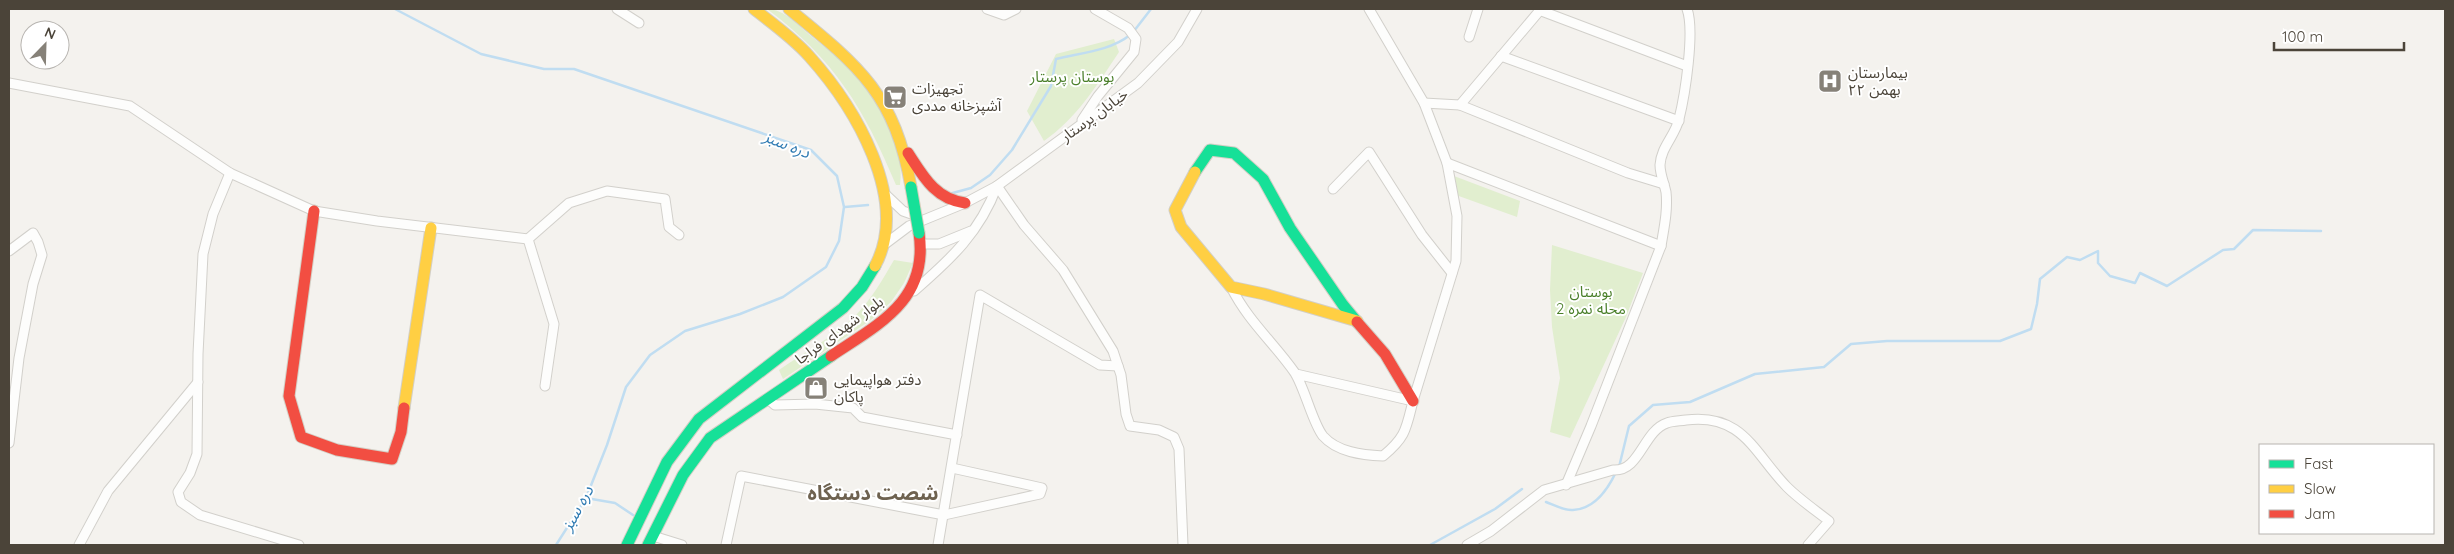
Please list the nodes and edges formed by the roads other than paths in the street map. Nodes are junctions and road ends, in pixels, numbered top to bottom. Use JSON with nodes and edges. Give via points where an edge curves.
{"nodes":[{"id":1,"x":616,"y":9,"type":"edge"},
{"id":2,"x":754,"y":9,"type":"edge"},
{"id":3,"x":789,"y":9,"type":"edge"},
{"id":4,"x":987,"y":9,"type":"edge"},
{"id":5,"x":1016,"y":9,"type":"edge"},
{"id":6,"x":1095,"y":9,"type":"edge"},
{"id":7,"x":1197,"y":9,"type":"edge"},
{"id":8,"x":1369,"y":9,"type":"edge"},
{"id":9,"x":1478,"y":9,"type":"edge"},
{"id":10,"x":1687,"y":9,"type":"edge"},
{"id":11,"x":1540,"y":10,"type":"edge"},
{"id":12,"x":639,"y":23,"type":"dead end"},
{"id":13,"x":1469,"y":36,"type":"dead end"},
{"id":14,"x":1501,"y":56,"type":"junction"},
{"id":15,"x":1688,"y":66,"type":"junction"},
{"id":16,"x":9,"y":83,"type":"edge"},
{"id":17,"x":1424,"y":103,"type":"junction"},
{"id":18,"x":1460,"y":105,"type":"junction"},
{"id":19,"x":1679,"y":121,"type":"junction"},
{"id":20,"x":1079,"y":124,"type":"junction"},
{"id":21,"x":902,"y":145,"type":"junction"},
{"id":22,"x":1447,"y":163,"type":"junction"},
{"id":23,"x":230,"y":173,"type":"junction"},
{"id":24,"x":1664,"y":184,"type":"junction"},
{"id":25,"x":997,"y":186,"type":"junction"},
{"id":26,"x":1333,"y":189,"type":"dead end"},
{"id":27,"x":885,"y":194,"type":"junction"},
{"id":28,"x":965,"y":203,"type":"junction"},
{"id":29,"x":314,"y":211,"type":"junction"},
{"id":30,"x":922,"y":220,"type":"junction"},
{"id":31,"x":431,"y":228,"type":"junction"},
{"id":32,"x":976,"y":228,"type":"junction"},
{"id":33,"x":680,"y":235,"type":"dead end"},
{"id":34,"x":528,"y":239,"type":"junction"},
{"id":35,"x":920,"y":239,"type":"junction"},
{"id":36,"x":884,"y":244,"type":"junction"},
{"id":37,"x":1661,"y":246,"type":"junction"},
{"id":38,"x":9,"y":251,"type":"edge"},
{"id":39,"x":1452,"y":273,"type":"junction"},
{"id":40,"x":1231,"y":287,"type":"junction"},
{"id":41,"x":903,"y":302,"type":"junction"},
{"id":42,"x":1357,"y":321,"type":"junction"},
{"id":43,"x":1118,"y":366,"type":"junction"},
{"id":44,"x":1296,"y":374,"type":"junction"},
{"id":45,"x":198,"y":382,"type":"junction"},
{"id":46,"x":545,"y":386,"type":"dead end"},
{"id":47,"x":768,"y":399,"type":"junction"},
{"id":48,"x":1413,"y":401,"type":"junction"},
{"id":49,"x":957,"y":435,"type":"junction"},
{"id":50,"x":9,"y":443,"type":"edge"},
{"id":51,"x":952,"y":468,"type":"junction"},
{"id":52,"x":1566,"y":485,"type":"junction"},
{"id":53,"x":944,"y":515,"type":"junction"},
{"id":54,"x":651,"y":541,"type":"edge"},
{"id":55,"x":79,"y":545,"type":"edge"},
{"id":56,"x":299,"y":545,"type":"edge"},
{"id":57,"x":627,"y":545,"type":"edge"},
{"id":58,"x":682,"y":545,"type":"edge"},
{"id":59,"x":726,"y":545,"type":"edge"},
{"id":60,"x":938,"y":545,"type":"edge"},
{"id":61,"x":1183,"y":545,"type":"edge"},
{"id":62,"x":1466,"y":545,"type":"edge"},
{"id":63,"x":1808,"y":545,"type":"edge"}],
"edges":[{"from":1,"to":12,"type":"street"},
{"from":2,"to":27,"type":"main road","name":"بلوار شهدای فراجا","via":[[807,54],[824,73],[872,154]]},
{"from":3,"to":21,"type":"main road","name":"بلوار شهدای فراجا","via":[[862,73],[880,95]]},
{"from":4,"to":5,"type":"street","via":[[1004,15]]},
{"from":6,"to":20,"type":"street","via":[[1128,28],[1136,40],[1134,52]]},
{"from":7,"to":20,"type":"street","name":"خیابان پرستار","via":[[1178,42],[1138,82]]},
{"from":8,"to":17,"type":"street"},
{"from":9,"to":13,"type":"street"},
{"from":10,"to":15,"type":"street","via":[[1691,18]]},
{"from":11,"to":14,"type":"street"},
{"from":11,"to":15,"type":"street"},
{"from":14,"to":18,"type":"street"},
{"from":14,"to":19,"type":"street"},
{"from":15,"to":19,"type":"street"},
{"from":16,"to":23,"type":"street","via":[[130,106]]},
{"from":17,"to":18,"type":"street"},
{"from":17,"to":22,"type":"street"},
{"from":18,"to":24,"type":"street","via":[[1628,173]]},
{"from":19,"to":24,"type":"street","via":[[1666,145],[1660,166]]},
{"from":20,"to":25,"type":"street","name":"خیابان پرستار"},
{"from":21,"to":28,"type":"main road","via":[[936,193],[953,203]]},
{"from":21,"to":35,"type":"main road","name":"بلوار شهدای فراجا","bridge":true},
{"from":22,"to":37,"type":"street"},
{"from":22,"to":39,"type":"street","via":[[1456,216],[1456,260]]},
{"from":23,"to":29,"type":"street"},
{"from":23,"to":45,"type":"street","via":[[213,214],[203,254]]},
{"from":24,"to":37,"type":"street","via":[[1666,222]]},
{"from":25,"to":28,"type":"street","name":"خیابان پرستار"},
{"from":25,"to":32,"type":"street","via":[[988,211]]},
{"from":25,"to":43,"type":"street","via":[[1024,225],[1063,270],[1113,350]]},
{"from":26,"to":39,"type":"street","via":[[1369,152],[1422,235]]},
{"from":27,"to":30,"type":"street","via":[[903,211]]},
{"from":27,"to":36,"type":"main road","name":"بلوار شهدای فراجا","via":[[887,223]]},
{"from":28,"to":30,"type":"street","name":"خیابان پرستار"},
{"from":29,"to":31,"type":"street"},
{"from":29,"to":31,"type":"main road","via":[[289,396],[301,437],[337,450],[392,459],[401,432]]},
{"from":30,"to":36,"type":"street","name":"خیابان پرستار"},
{"from":31,"to":34,"type":"street"},
{"from":32,"to":35,"type":"street","via":[[939,244]]},
{"from":32,"to":41,"type":"street"},
{"from":33,"to":34,"type":"street","via":[[669,227],[665,199],[607,191],[569,203]]},
{"from":34,"to":46,"type":"street","via":[[554,324]]},
{"from":35,"to":41,"type":"main road","name":"بلوار شهدای فراجا","via":[[920,266]]},
{"from":36,"to":57,"type":"main road","name":"بلوار شهدای فراجا","via":[[862,288],[842,308],[698,419],[667,462]]},
{"from":37,"to":52,"type":"street"},
{"from":38,"to":50,"type":"street","via":[[33,233],[42,255],[19,358]]},
{"from":39,"to":48,"type":"street"},
{"from":40,"to":42,"type":"main road"},
{"from":40,"to":42,"type":"main road","via":[[1181,226],[1176,210],[1196,169],[1210,150],[1234,153],[1263,179],[1290,228]]},
{"from":40,"to":44,"type":"street","via":[[1242,309]]},
{"from":41,"to":47,"type":"main road","name":"بلوار شهدای فراجا","via":[[877,325]]},
{"from":42,"to":48,"type":"main road","via":[[1385,354]]},
{"from":43,"to":49,"type":"street","via":[[1100,365],[980,295]]},
{"from":43,"to":61,"type":"street","via":[[1130,426],[1160,430],[1174,437],[1179,449]]},
{"from":44,"to":48,"type":"street"},
{"from":44,"to":48,"type":"street","via":[[1322,435],[1335,446],[1365,456],[1383,456],[1399,443]]},
{"from":45,"to":55,"type":"street","via":[[108,490]]},
{"from":45,"to":56,"type":"street","via":[[197,454],[178,492],[181,502],[200,514]]},
{"from":47,"to":49,"type":"street","via":[[775,405],[815,404],[853,408],[862,417]]},
{"from":47,"to":54,"type":"main road","name":"بلوار شهدای فراجا","via":[[710,438],[701,448]]},
{"from":49,"to":51,"type":"street"},
{"from":51,"to":53,"type":"street"},
{"from":51,"to":53,"type":"street","via":[[1042,488],[1040,494]]},
{"from":52,"to":62,"type":"street","via":[[1544,490],[1491,532]]},
{"from":52,"to":63,"type":"street","via":[[1629,467],[1648,438],[1666,423],[1691,420],[1724,423],[1740,431],[1788,488],[1829,521]]},
{"from":53,"to":59,"type":"street","via":[[741,476]]},
{"from":53,"to":60,"type":"street"},
{"from":54,"to":58,"type":"street"}]}
